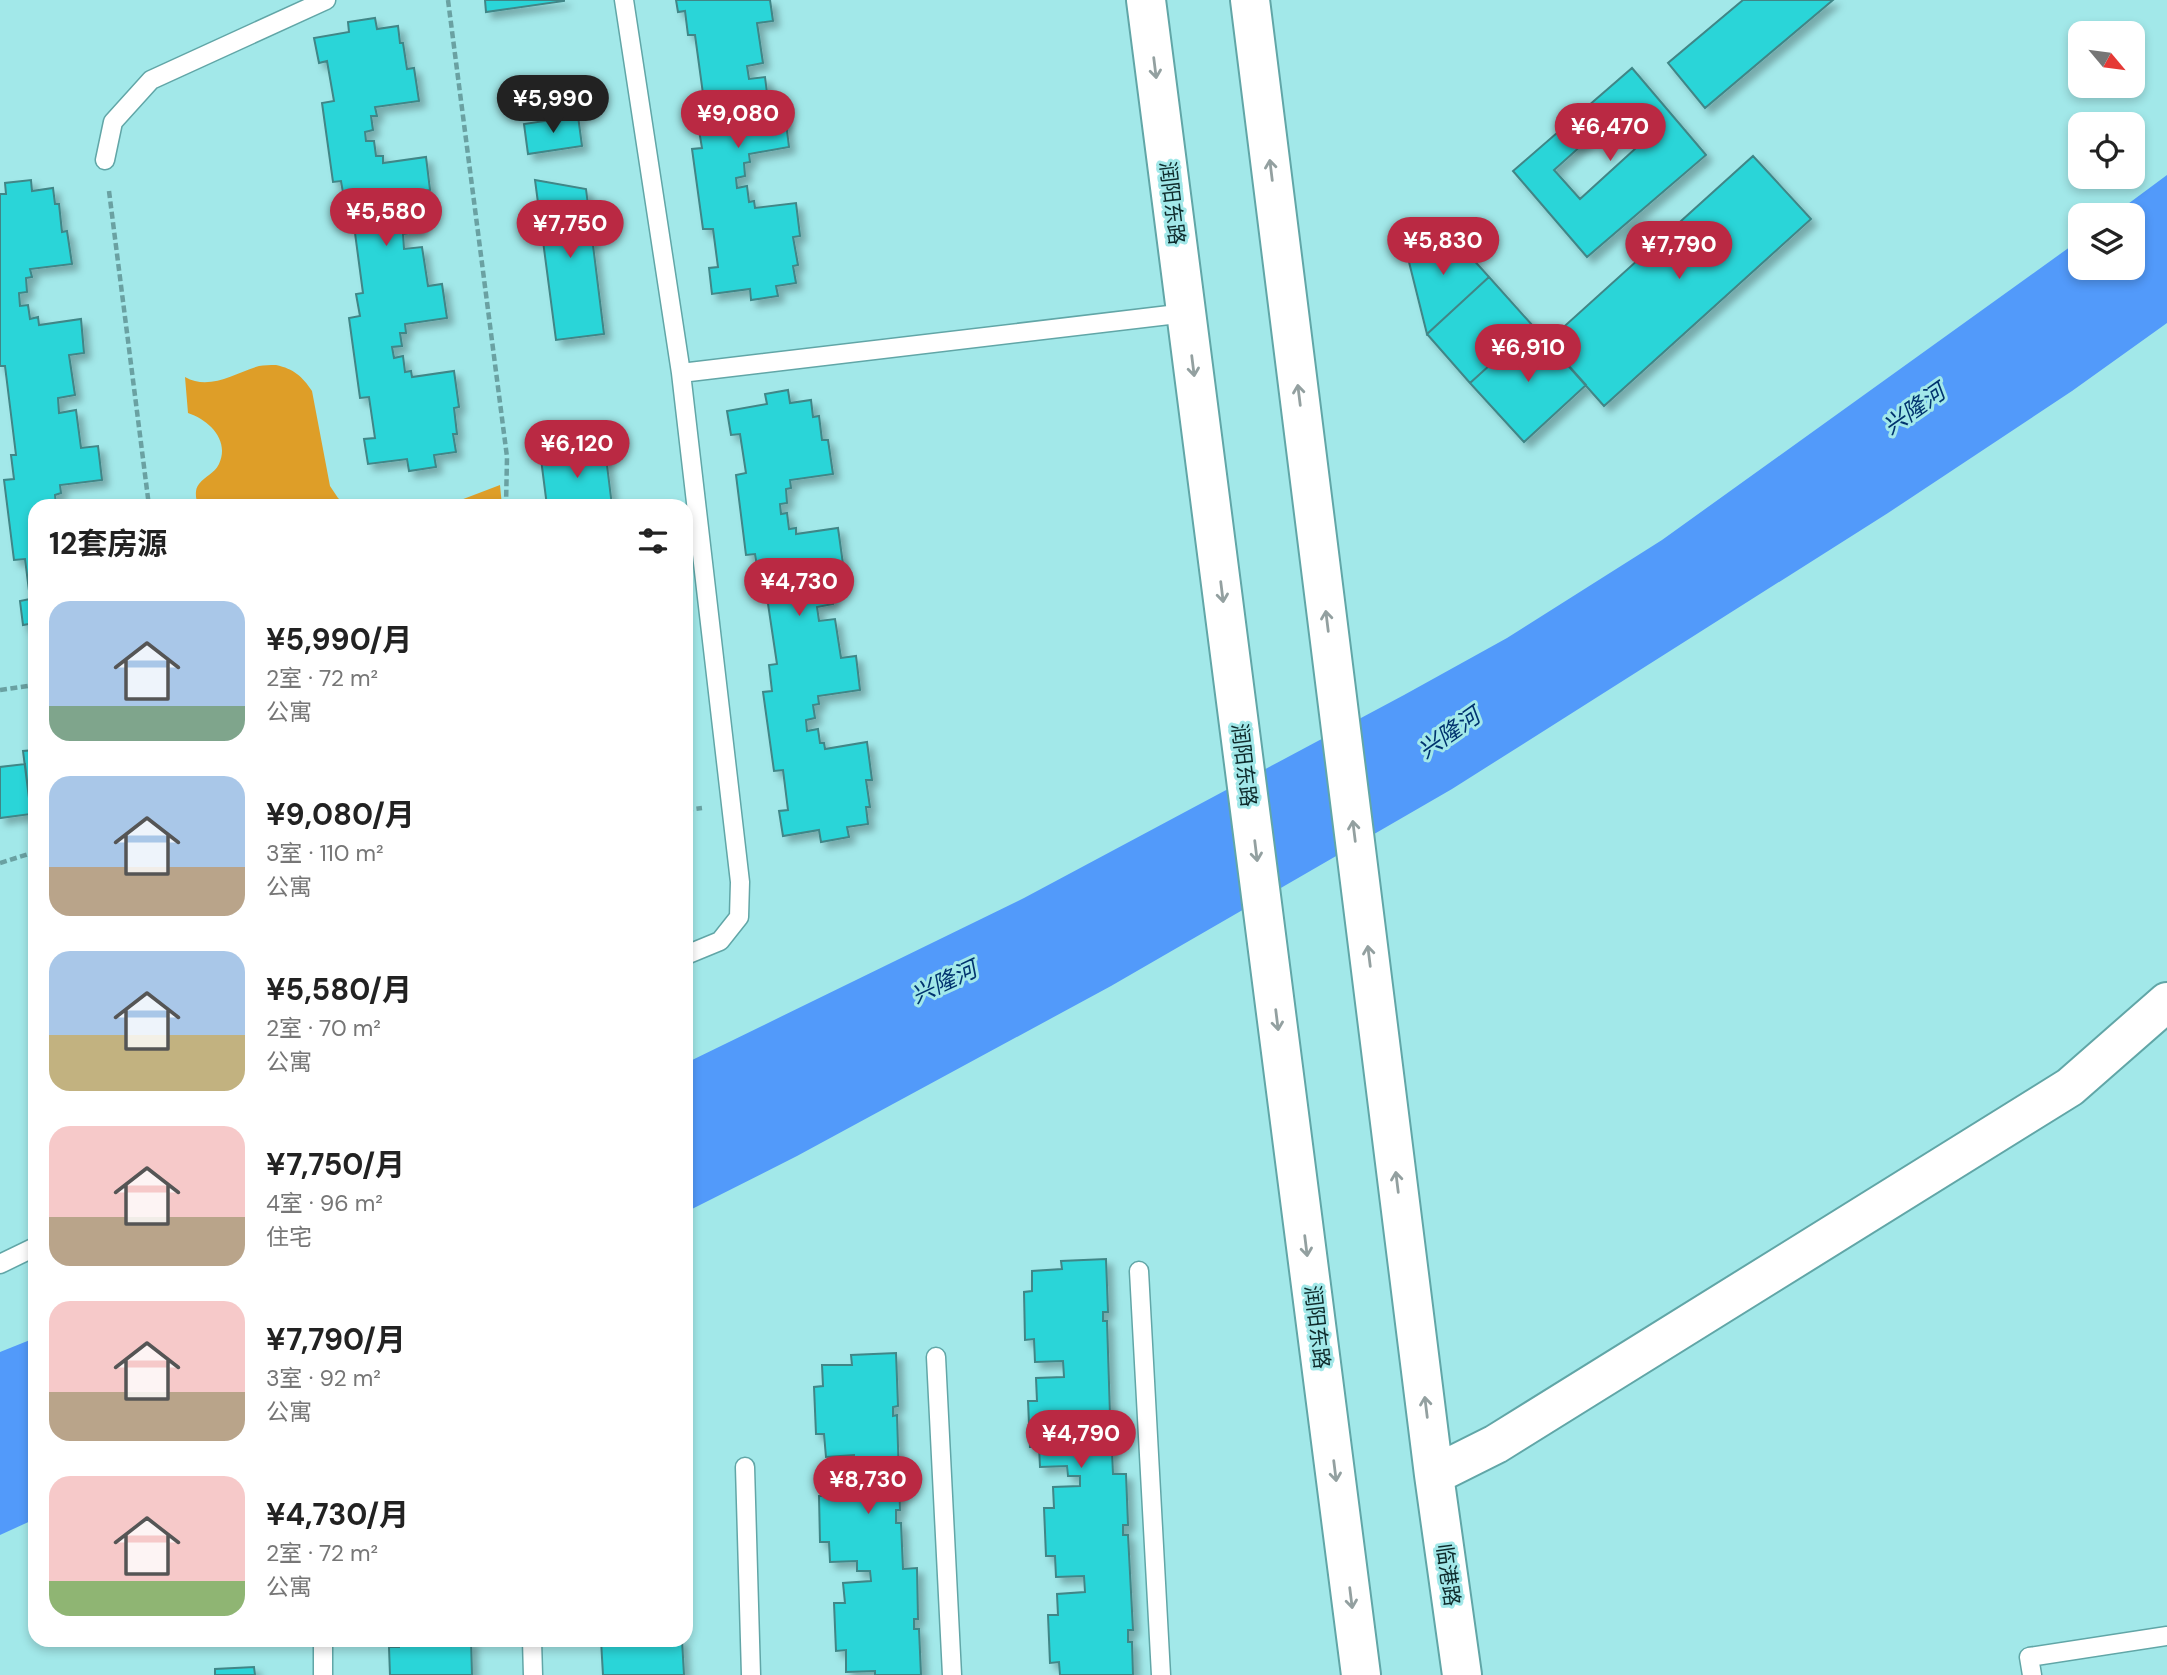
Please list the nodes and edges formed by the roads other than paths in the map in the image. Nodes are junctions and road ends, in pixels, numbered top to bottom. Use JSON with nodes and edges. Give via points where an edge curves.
{"nodes":[{"id":1,"x":326,"y":0,"type":"edge"},
{"id":2,"x":624,"y":0,"type":"edge"},
{"id":3,"x":1146,"y":0,"type":"edge"},
{"id":4,"x":1250,"y":0,"type":"edge"},
{"id":5,"x":105,"y":160,"type":"road end"},
{"id":6,"x":1186,"y":313,"type":"junction"},
{"id":7,"x":681,"y":373,"type":"junction"},
{"id":8,"x":693,"y":952,"type":"edge"},
{"id":9,"x":2167,"y":1002,"type":"edge"},
{"id":10,"x":28,"y":1250,"type":"edge"},
{"id":11,"x":0,"y":1264,"type":"edge"},
{"id":12,"x":1139,"y":1271,"type":"dead end"},
{"id":13,"x":936,"y":1357,"type":"dead end"},
{"id":14,"x":745,"y":1467,"type":"dead end"},
{"id":15,"x":1434,"y":1475,"type":"junction"},
{"id":16,"x":2167,"y":1636,"type":"edge"},
{"id":17,"x":323,"y":1647,"type":"edge"},
{"id":18,"x":532,"y":1647,"type":"edge"},
{"id":19,"x":323,"y":1675,"type":"edge"},
{"id":20,"x":533,"y":1675,"type":"edge"},
{"id":21,"x":751,"y":1675,"type":"edge"},
{"id":22,"x":952,"y":1675,"type":"edge"},
{"id":23,"x":1161,"y":1675,"type":"edge"},
{"id":24,"x":1361,"y":1675,"type":"edge"},
{"id":25,"x":1462,"y":1675,"type":"edge"},
{"id":26,"x":2032,"y":1675,"type":"edge"}],
"edges":[{"from":1,"to":5,"type":"lane","via":[[151,80],[113,122]]},
{"from":2,"to":7,"type":"lane"},
{"from":3,"to":6,"type":"main road","name":"润阳东路","one_way":true},
{"from":15,"to":4,"type":"main road","one_way":true},
{"from":6,"to":7,"type":"lane"},
{"from":6,"to":24,"type":"main road","name":"润阳东路","one_way":true},
{"from":7,"to":8,"type":"lane","via":[[740,882],[739,917],[720,941]]},
{"from":9,"to":15,"type":"main road","via":[[2070,1087],[1496,1444]]},
{"from":10,"to":11,"type":"lane"},
{"from":12,"to":23,"type":"lane"},
{"from":13,"to":22,"type":"lane"},
{"from":14,"to":21,"type":"lane"},
{"from":15,"to":25,"type":"main road","name":"临港路"},
{"from":16,"to":26,"type":"lane","via":[[2029,1657]]},
{"from":17,"to":19,"type":"lane"},
{"from":18,"to":20,"type":"lane"}]}
